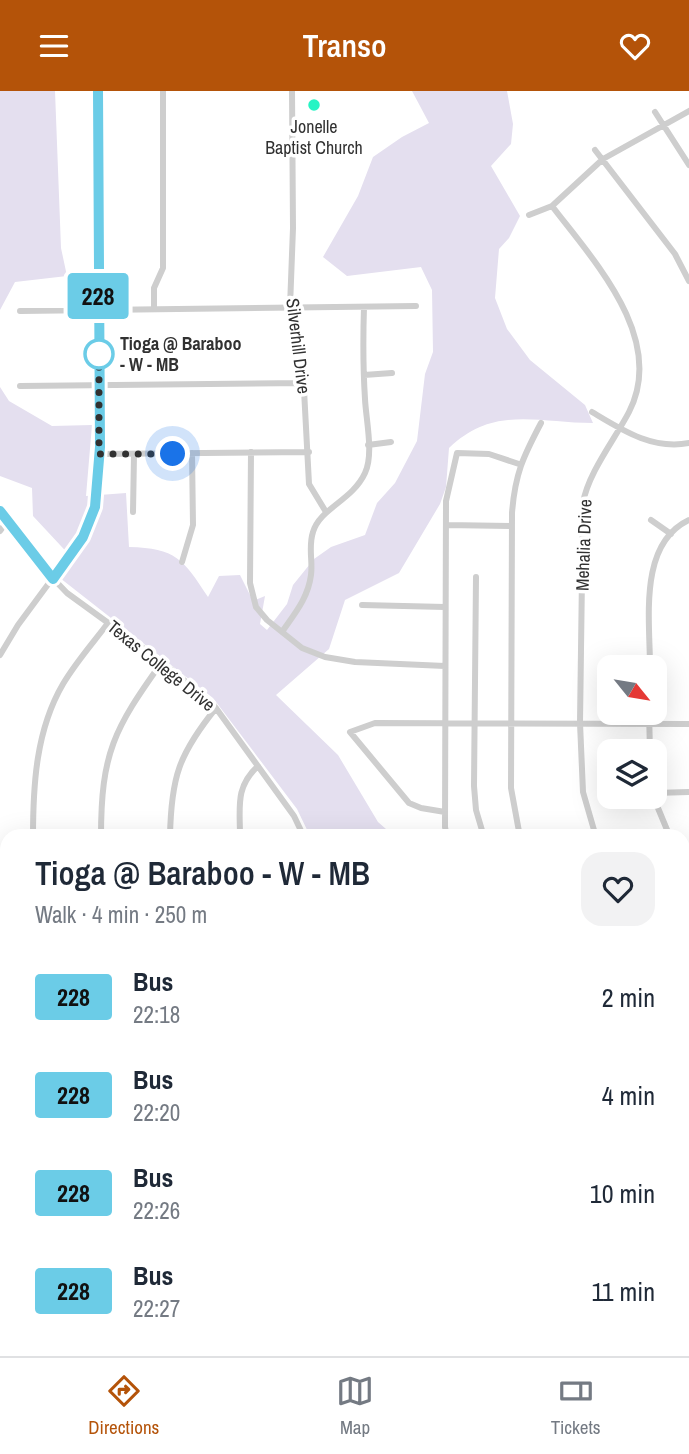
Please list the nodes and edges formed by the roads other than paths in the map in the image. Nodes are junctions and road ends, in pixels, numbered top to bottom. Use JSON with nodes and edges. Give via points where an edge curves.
{"nodes":[{"id":1,"x":98,"y":91,"type":"edge"},
{"id":2,"x":163,"y":91,"type":"edge"},
{"id":3,"x":292,"y":91,"type":"edge"},
{"id":4,"x":689,"y":111,"type":"edge"},
{"id":5,"x":655,"y":112,"type":"dead end"},
{"id":6,"x":663,"y":125,"type":"junction"},
{"id":7,"x":595,"y":150,"type":"dead end"},
{"id":8,"x":603,"y":159,"type":"junction"},
{"id":9,"x":689,"y":165,"type":"edge"},
{"id":10,"x":551,"y":206,"type":"junction"},
{"id":11,"x":529,"y":215,"type":"dead end"},
{"id":12,"x":689,"y":281,"type":"edge"},
{"id":13,"x":416,"y":306,"type":"dead end"},
{"id":14,"x":289,"y":307,"type":"junction"},
{"id":15,"x":363,"y":307,"type":"junction"},
{"id":16,"x":154,"y":309,"type":"junction"},
{"id":17,"x":99,"y":310,"type":"junction"},
{"id":18,"x":20,"y":311,"type":"dead end"},
{"id":19,"x":392,"y":373,"type":"dead end"},
{"id":20,"x":364,"y":375,"type":"junction"},
{"id":21,"x":304,"y":383,"type":"junction"},
{"id":22,"x":99,"y":385,"type":"junction"},
{"id":23,"x":20,"y":386,"type":"dead end"},
{"id":24,"x":592,"y":412,"type":"dead end"},
{"id":25,"x":541,"y":423,"type":"dead end"},
{"id":26,"x":620,"y":428,"type":"junction"},
{"id":27,"x":391,"y":442,"type":"dead end"},
{"id":28,"x":689,"y":443,"type":"edge"},
{"id":29,"x":368,"y":445,"type":"junction"},
{"id":30,"x":251,"y":452,"type":"junction"},
{"id":31,"x":309,"y":452,"type":"junction"},
{"id":32,"x":192,"y":453,"type":"junction"},
{"id":33,"x":99,"y":454,"type":"junction"},
{"id":34,"x":134,"y":455,"type":"junction"},
{"id":35,"x":519,"y":464,"type":"junction"},
{"id":36,"x":0,"y":511,"type":"edge"},
{"id":37,"x":133,"y":512,"type":"dead end"},
{"id":38,"x":326,"y":512,"type":"junction"},
{"id":39,"x":8,"y":520,"type":"junction"},
{"id":40,"x":651,"y":520,"type":"dead end"},
{"id":41,"x":689,"y":520,"type":"edge"},
{"id":42,"x":446,"y":524,"type":"junction"},
{"id":43,"x":511,"y":526,"type":"junction"},
{"id":44,"x":0,"y":531,"type":"edge"},
{"id":45,"x":670,"y":534,"type":"junction"},
{"id":46,"x":182,"y":562,"type":"dead end"},
{"id":47,"x":476,"y":577,"type":"dead end"},
{"id":48,"x":53,"y":579,"type":"junction"},
{"id":49,"x":362,"y":605,"type":"dead end"},
{"id":50,"x":445,"y":607,"type":"junction"},
{"id":51,"x":108,"y":623,"type":"junction"},
{"id":52,"x":282,"y":632,"type":"junction"},
{"id":53,"x":0,"y":655,"type":"edge"},
{"id":54,"x":650,"y":655,"type":"edge"},
{"id":55,"x":162,"y":662,"type":"junction"},
{"id":56,"x":445,"y":666,"type":"junction"},
{"id":57,"x":216,"y":708,"type":"junction"},
{"id":58,"x":475,"y":723,"type":"junction"},
{"id":59,"x":580,"y":723,"type":"junction"},
{"id":60,"x":597,"y":723,"type":"edge"},
{"id":61,"x":667,"y":723,"type":"edge"},
{"id":62,"x":445,"y":724,"type":"junction"},
{"id":63,"x":510,"y":724,"type":"junction"},
{"id":64,"x":689,"y":724,"type":"edge"},
{"id":65,"x":258,"y":767,"type":"junction"},
{"id":66,"x":689,"y":792,"type":"edge"},
{"id":67,"x":667,"y":794,"type":"edge"},
{"id":68,"x":659,"y":809,"type":"edge"},
{"id":69,"x":445,"y":812,"type":"junction"},
{"id":70,"x":33,"y":829,"type":"edge"},
{"id":71,"x":101,"y":829,"type":"edge"},
{"id":72,"x":170,"y":829,"type":"edge"},
{"id":73,"x":240,"y":829,"type":"edge"},
{"id":74,"x":300,"y":829,"type":"edge"},
{"id":75,"x":446,"y":829,"type":"edge"},
{"id":76,"x":482,"y":829,"type":"edge"},
{"id":77,"x":518,"y":829,"type":"edge"},
{"id":78,"x":594,"y":829,"type":"edge"},
{"id":79,"x":667,"y":829,"type":"edge"}],
"edges":[{"from":1,"to":17,"type":"street"},
{"from":2,"to":16,"type":"street","via":[[163,268],[154,288]]},
{"from":3,"to":14,"type":"street","name":"Silverhill Drive"},
{"from":4,"to":6,"type":"street"},
{"from":5,"to":6,"type":"street"},
{"from":6,"to":8,"type":"street"},
{"from":6,"to":9,"type":"street"},
{"from":7,"to":8,"type":"street"},
{"from":8,"to":10,"type":"street"},
{"from":8,"to":12,"type":"street","via":[[675,254]]},
{"from":10,"to":11,"type":"street"},
{"from":10,"to":26,"type":"street","name":"Mehalia Drive","via":[[614,292],[633,329],[637,385]]},
{"from":13,"to":15,"type":"street"},
{"from":14,"to":15,"type":"street"},
{"from":14,"to":16,"type":"street"},
{"from":14,"to":21,"type":"street","name":"Silverhill Drive","via":[[302,352]]},
{"from":15,"to":20,"type":"street"},
{"from":16,"to":17,"type":"street"},
{"from":17,"to":18,"type":"street"},
{"from":17,"to":22,"type":"street"},
{"from":19,"to":20,"type":"street"},
{"from":20,"to":29,"type":"street"},
{"from":21,"to":22,"type":"street"},
{"from":21,"to":31,"type":"street","name":"Silverhill Drive"},
{"from":22,"to":23,"type":"street"},
{"from":22,"to":33,"type":"street"},
{"from":24,"to":26,"type":"street"},
{"from":25,"to":35,"type":"street"},
{"from":26,"to":28,"type":"street","via":[[650,442]]},
{"from":26,"to":59,"type":"street","name":"Mehalia Drive","via":[[584,498]]},
{"from":27,"to":29,"type":"street"},
{"from":29,"to":38,"type":"street","via":[[366,471],[356,488]]},
{"from":30,"to":31,"type":"street"},
{"from":30,"to":32,"type":"street"},
{"from":30,"to":52,"type":"street","via":[[250,583],[256,607]]},
{"from":31,"to":38,"type":"street","name":"Silverhill Drive","via":[[309,484]]},
{"from":32,"to":34,"type":"street"},
{"from":32,"to":46,"type":"street","via":[[193,525]]},
{"from":33,"to":34,"type":"street"},
{"from":33,"to":48,"type":"street","via":[[95,507],[83,537]]},
{"from":34,"to":37,"type":"street"},
{"from":35,"to":42,"type":"street","via":[[489,454],[457,453],[446,501]]},
{"from":35,"to":43,"type":"street"},
{"from":36,"to":39,"type":"street","name":"Texas College Drive"},
{"from":38,"to":52,"type":"street","via":[[313,531],[306,597]]},
{"from":39,"to":44,"type":"street"},
{"from":39,"to":48,"type":"street","name":"Texas College Drive"},
{"from":40,"to":45,"type":"street"},
{"from":41,"to":45,"type":"street"},
{"from":42,"to":43,"type":"street"},
{"from":42,"to":50,"type":"street"},
{"from":43,"to":63,"type":"street"},
{"from":45,"to":54,"type":"street","via":[[651,572]]},
{"from":47,"to":58,"type":"street"},
{"from":48,"to":51,"type":"street","name":"Texas College Drive"},
{"from":48,"to":53,"type":"street"},
{"from":49,"to":50,"type":"street"},
{"from":50,"to":56,"type":"street"},
{"from":51,"to":55,"type":"street","name":"Texas College Drive"},
{"from":51,"to":70,"type":"street","via":[[63,684],[47,725],[36,765]]},
{"from":52,"to":56,"type":"street","via":[[302,648],[325,657]]},
{"from":55,"to":57,"type":"street","name":"Texas College Drive"},
{"from":55,"to":71,"type":"street","via":[[131,706],[108,755]]},
{"from":56,"to":62,"type":"street"},
{"from":57,"to":65,"type":"street","name":"Texas College Drive"},
{"from":57,"to":72,"type":"street","via":[[185,751],[176,773]]},
{"from":58,"to":62,"type":"street"},
{"from":58,"to":63,"type":"street"},
{"from":58,"to":76,"type":"street","via":[[475,799]]},
{"from":59,"to":60,"type":"street"},
{"from":59,"to":63,"type":"street"},
{"from":59,"to":78,"type":"street","name":"Mehalia Drive","via":[[583,792]]},
{"from":61,"to":64,"type":"street"},
{"from":62,"to":69,"type":"street"},
{"from":62,"to":69,"type":"street","via":[[375,723],[350,732],[409,803]]},
{"from":63,"to":77,"type":"street","via":[[512,797]]},
{"from":65,"to":73,"type":"street","via":[[241,789]]},
{"from":65,"to":74,"type":"street","name":"Texas College Drive"},
{"from":66,"to":67,"type":"street"},
{"from":68,"to":79,"type":"street"},
{"from":69,"to":75,"type":"street"}]}
